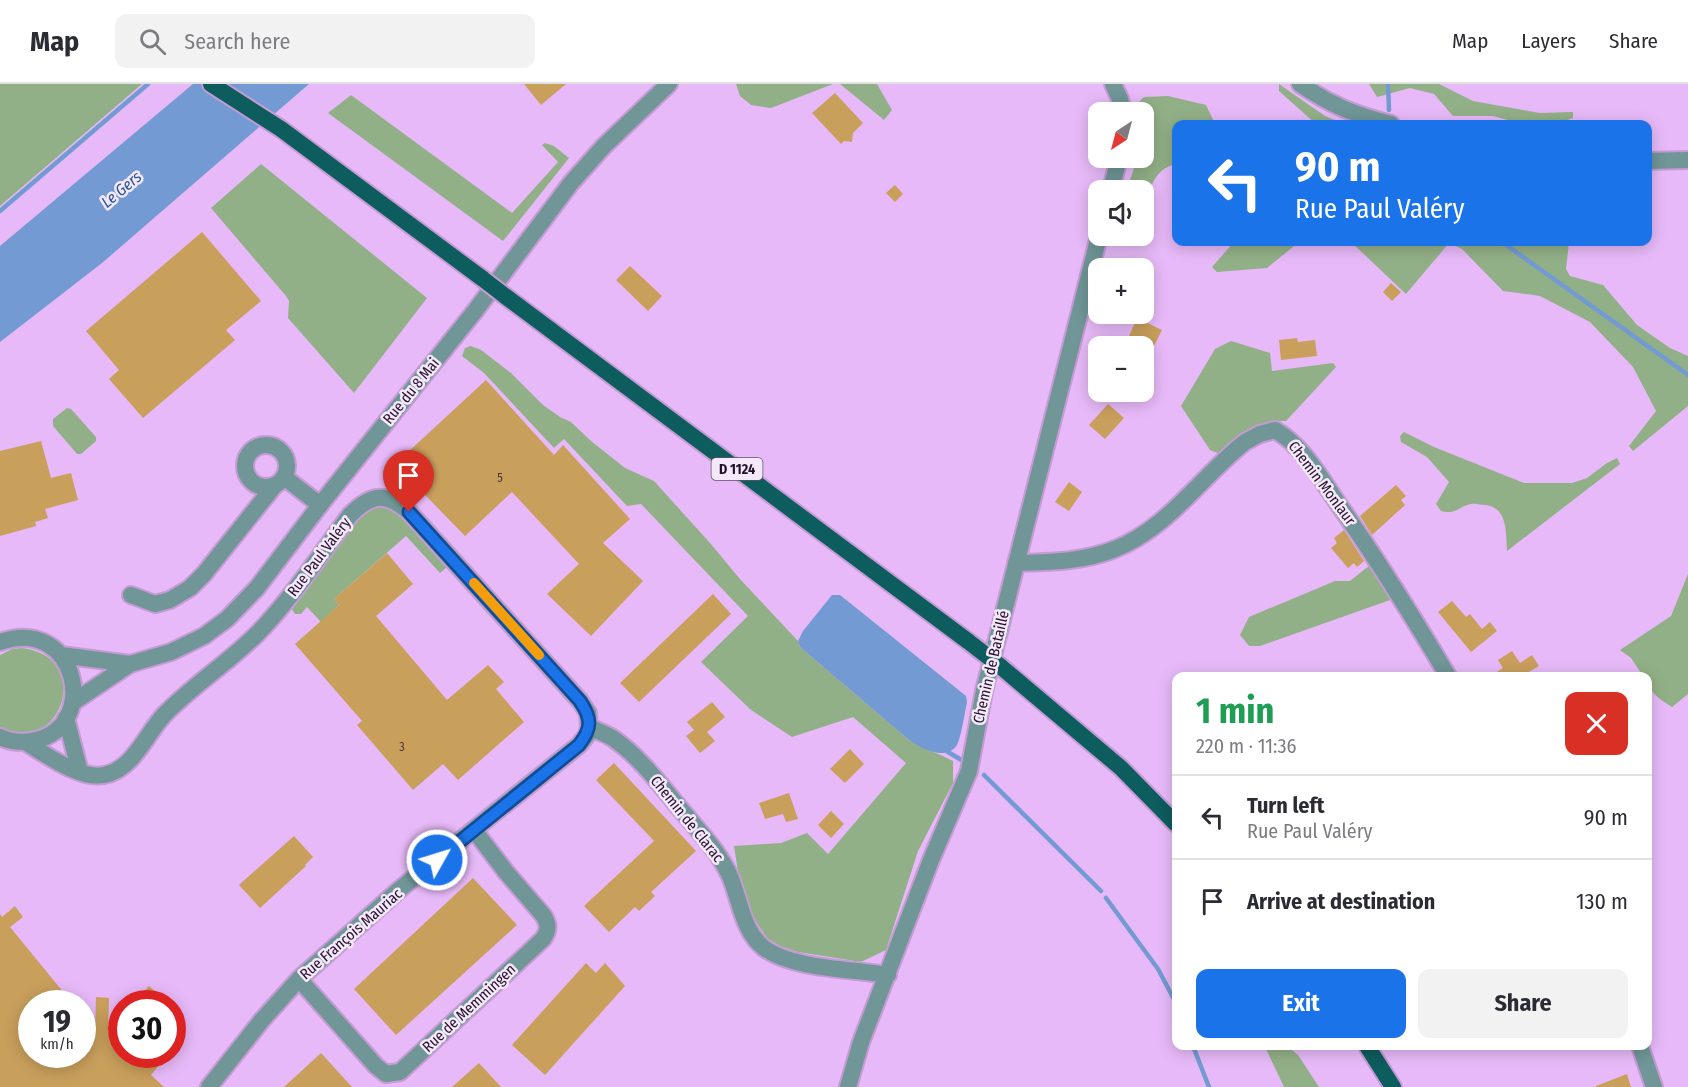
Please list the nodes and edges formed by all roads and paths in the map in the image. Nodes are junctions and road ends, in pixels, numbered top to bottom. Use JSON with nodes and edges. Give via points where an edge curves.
{"nodes":[{"id":1,"x":211,"y":84,"type":"edge"},
{"id":2,"x":669,"y":84,"type":"edge"},
{"id":3,"x":1113,"y":84,"type":"edge"},
{"id":4,"x":1300,"y":84,"type":"edge"},
{"id":5,"x":1121,"y":102,"type":"edge"},
{"id":6,"x":1377,"y":120,"type":"edge"},
{"id":7,"x":1688,"y":160,"type":"edge"},
{"id":8,"x":1652,"y":161,"type":"edge"},
{"id":9,"x":1096,"y":246,"type":"edge"},
{"id":10,"x":320,"y":505,"type":"junction"},
{"id":11,"x":1016,"y":563,"type":"junction"},
{"id":12,"x":131,"y":595,"type":"dead end"},
{"id":13,"x":0,"y":642,"type":"edge"},
{"id":14,"x":61,"y":655,"type":"junction"},
{"id":15,"x":130,"y":664,"type":"junction"},
{"id":16,"x":1446,"y":672,"type":"edge"},
{"id":17,"x":69,"y":711,"type":"junction"},
{"id":18,"x":589,"y":727,"type":"junction"},
{"id":19,"x":1,"y":739,"type":"edge"},
{"id":20,"x":25,"y":742,"type":"junction"},
{"id":21,"x":80,"y":772,"type":"junction"},
{"id":22,"x":1172,"y":820,"type":"edge"},
{"id":23,"x":474,"y":830,"type":"junction"},
{"id":24,"x":888,"y":975,"type":"junction"},
{"id":25,"x":299,"y":979,"type":"junction"},
{"id":26,"x":1370,"y":1050,"type":"edge"},
{"id":27,"x":1641,"y":1050,"type":"edge"},
{"id":28,"x":209,"y":1087,"type":"edge"},
{"id":29,"x":849,"y":1087,"type":"edge"},
{"id":30,"x":1393,"y":1087,"type":"edge"},
{"id":31,"x":1654,"y":1087,"type":"edge"}],
"edges":[{"from":1,"to":22,"type":"highway","number":"D 1124","bridge":true,"via":[[281,129],[969,642],[1121,768]]},
{"from":2,"to":10,"type":"street","name":"Rue du 8 Mai","via":[[571,183]]},
{"from":3,"to":5,"type":"street"},
{"from":4,"to":6,"type":"street","via":[[1346,111]]},
{"from":7,"to":8,"type":"street"},
{"from":9,"to":11,"type":"street","name":"Chemin de Bataillé"},
{"from":10,"to":12,"type":"street","via":[[280,481],[190,588],[155,604]]},
{"from":10,"to":15,"type":"street","name":"Rue du 8 Mai","via":[[227,619],[171,652]]},
{"from":11,"to":16,"type":"street","name":"Chemin Monlaur","via":[[1067,561],[1116,549],[1165,518],[1245,442],[1275,430],[1287,437],[1317,473],[1370,549]]},
{"from":11,"to":24,"type":"street","name":"Chemin de Bataillé","via":[[984,690],[969,771]]},
{"from":13,"to":14,"type":"street","via":[[24,637],[51,646]]},
{"from":14,"to":15,"type":"street","name":"Rue du 8 Mai"},
{"from":14,"to":17,"type":"street","via":[[74,686]]},
{"from":15,"to":17,"type":"street","name":"Rue du 8 Mai"},
{"from":17,"to":20,"type":"street","name":"Rue du 8 Mai","via":[[48,735]]},
{"from":17,"to":21,"type":"street"},
{"from":18,"to":21,"type":"street","name":"Rue Paul Valéry","via":[[588,713],[559,677],[409,512],[396,500],[382,497],[355,510],[263,627],[163,716],[122,766],[105,775]]},
{"from":18,"to":23,"type":"street","name":"Rue François Mauriac","via":[[579,745]]},
{"from":18,"to":24,"type":"street","name":"Chemin de Clarac","via":[[612,738],[640,761],[715,851],[729,874],[754,939],[764,948],[798,962]]},
{"from":19,"to":20,"type":"street"},
{"from":20,"to":21,"type":"street","name":"Rue Paul Valéry"},
{"from":23,"to":25,"type":"street","name":"Rue François Mauriac","via":[[400,889]]},
{"from":23,"to":25,"type":"street","name":"Rue de Memmingen","via":[[543,915],[548,932],[399,1072],[386,1074],[376,1066]]},
{"from":24,"to":29,"type":"street","name":"Chemin de Bataillé","via":[[861,1042]]},
{"from":25,"to":28,"type":"street","name":"Rue François Mauriac"},
{"from":26,"to":30,"type":"highway"},
{"from":27,"to":31,"type":"street"}]}
